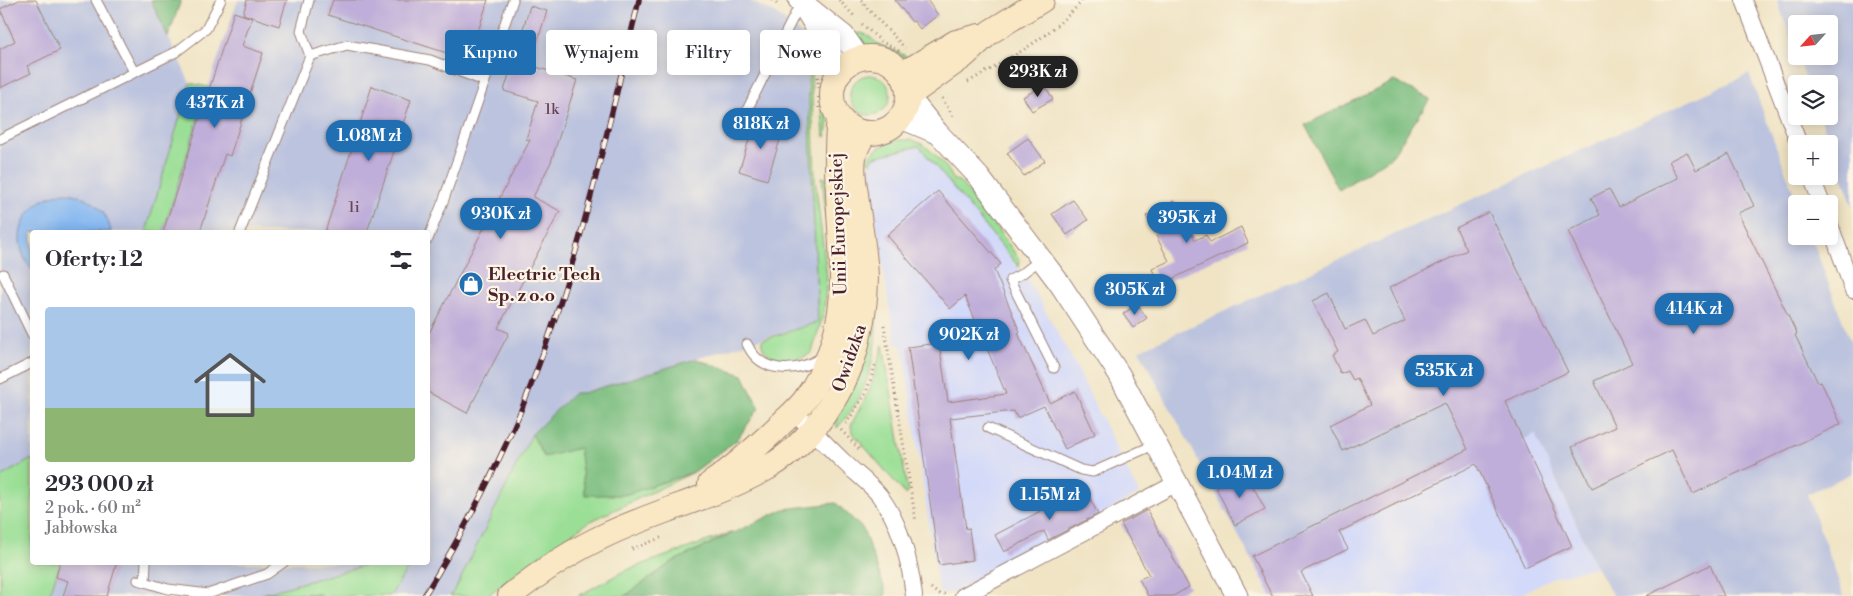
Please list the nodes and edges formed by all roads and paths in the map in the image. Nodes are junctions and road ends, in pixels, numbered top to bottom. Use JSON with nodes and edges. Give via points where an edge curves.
{"nodes":[{"id":1,"x":96,"y":0,"type":"edge"},
{"id":2,"x":222,"y":0,"type":"edge"},
{"id":3,"x":309,"y":0,"type":"edge"},
{"id":4,"x":513,"y":0,"type":"edge"},
{"id":5,"x":772,"y":0,"type":"edge"},
{"id":6,"x":839,"y":0,"type":"edge"},
{"id":7,"x":861,"y":0,"type":"edge"},
{"id":8,"x":1042,"y":0,"type":"edge"},
{"id":9,"x":1083,"y":0,"type":"edge"},
{"id":10,"x":1744,"y":0,"type":"edge"},
{"id":11,"x":798,"y":5,"type":"edge"},
{"id":12,"x":861,"y":23,"type":"dead end"},
{"id":13,"x":816,"y":30,"type":"edge"},
{"id":14,"x":990,"y":32,"type":"junction"},
{"id":15,"x":310,"y":56,"type":"junction"},
{"id":16,"x":860,"y":58,"type":"junction"},
{"id":17,"x":904,"y":61,"type":"junction"},
{"id":18,"x":840,"y":68,"type":"edge"},
{"id":19,"x":134,"y":72,"type":"junction"},
{"id":20,"x":828,"y":75,"type":"edge"},
{"id":21,"x":829,"y":75,"type":"edge"},
{"id":22,"x":484,"y":81,"type":"junction"},
{"id":23,"x":964,"y":84,"type":"dead end"},
{"id":24,"x":949,"y":92,"type":"dead end"},
{"id":25,"x":908,"y":96,"type":"junction"},
{"id":26,"x":941,"y":96,"type":"dead end"},
{"id":27,"x":748,"y":108,"type":"dead end"},
{"id":28,"x":829,"y":116,"type":"junction"},
{"id":29,"x":901,"y":118,"type":"junction"},
{"id":30,"x":865,"y":133,"type":"junction"},
{"id":31,"x":938,"y":133,"type":"junction"},
{"id":32,"x":1796,"y":135,"type":"edge"},
{"id":33,"x":0,"y":139,"type":"edge"},
{"id":34,"x":241,"y":230,"type":"edge"},
{"id":35,"x":430,"y":233,"type":"edge"},
{"id":36,"x":1837,"y":245,"type":"edge"},
{"id":37,"x":1041,"y":259,"type":"junction"},
{"id":38,"x":3,"y":274,"type":"dead end"},
{"id":39,"x":1853,"y":290,"type":"edge"},
{"id":40,"x":883,"y":317,"type":"dead end"},
{"id":41,"x":30,"y":330,"type":"edge"},
{"id":42,"x":747,"y":344,"type":"dead end"},
{"id":43,"x":829,"y":353,"type":"junction"},
{"id":44,"x":30,"y":364,"type":"edge"},
{"id":45,"x":1054,"y":368,"type":"dead end"},
{"id":46,"x":0,"y":379,"type":"edge"},
{"id":47,"x":794,"y":412,"type":"junction"},
{"id":48,"x":988,"y":428,"type":"dead end"},
{"id":49,"x":812,"y":430,"type":"junction"},
{"id":50,"x":1157,"y":443,"type":"junction"},
{"id":51,"x":1177,"y":483,"type":"junction"},
{"id":52,"x":680,"y":504,"type":"junction"},
{"id":53,"x":916,"y":524,"type":"dead end"},
{"id":54,"x":672,"y":534,"type":"dead end"},
{"id":55,"x":626,"y":552,"type":"dead end"},
{"id":56,"x":145,"y":565,"type":"edge"},
{"id":57,"x":280,"y":565,"type":"edge"},
{"id":58,"x":510,"y":596,"type":"edge"},
{"id":59,"x":914,"y":596,"type":"edge"},
{"id":60,"x":963,"y":596,"type":"edge"},
{"id":61,"x":1236,"y":596,"type":"edge"}],
"edges":[{"from":1,"to":19,"type":"lane"},
{"from":2,"to":19,"type":"lane","via":[[206,29],[176,52]]},
{"from":3,"to":15,"type":"lane","via":[[301,31]]},
{"from":4,"to":22,"type":"lane"},
{"from":5,"to":11,"type":"path"},
{"from":6,"to":12,"type":"path"},
{"from":7,"to":17,"type":"path","via":[[901,43]]},
{"from":8,"to":14,"type":"main road"},
{"from":9,"to":23,"type":"path","via":[[1067,19],[1029,48]]},
{"from":10,"to":32,"type":"street"},
{"from":11,"to":13,"type":"street"},
{"from":11,"to":16,"type":"street","via":[[844,36]]},
{"from":11,"to":27,"type":"lane"},
{"from":14,"to":17,"type":"main road","via":[[956,42],[916,66]]},
{"from":14,"to":25,"type":"main road","via":[[964,56]]},
{"from":15,"to":22,"type":"lane","via":[[347,45],[430,60]]},
{"from":15,"to":34,"type":"lane"},
{"from":16,"to":17,"type":"main road","via":[[883,59],[893,64]]},
{"from":16,"to":18,"type":"main road"},
{"from":17,"to":25,"type":"main road"},
{"from":19,"to":33,"type":"lane"},
{"from":20,"to":28,"type":"path"},
{"from":21,"to":28,"type":"main road","via":[[834,84],[834,107]]},
{"from":22,"to":35,"type":"lane"},
{"from":24,"to":26,"type":"path"},
{"from":25,"to":29,"type":"main road"},
{"from":25,"to":31,"type":"street"},
{"from":28,"to":30,"type":"main road"},
{"from":28,"to":43,"type":"main road","name":"Unii Europejskiej","via":[[836,148],[842,281],[840,308]]},
{"from":29,"to":30,"type":"main road","via":[[885,130]]},
{"from":29,"to":31,"type":"street"},
{"from":30,"to":49,"type":"main road","name":"Owidzka","via":[[854,154],[853,175],[864,246],[865,309],[858,344],[847,373],[833,403]]},
{"from":31,"to":37,"type":"street","via":[[978,177]]},
{"from":36,"to":39,"type":"street"},
{"from":37,"to":45,"type":"lane","via":[[1010,280]]},
{"from":37,"to":50,"type":"street","via":[[1119,374]]},
{"from":38,"to":41,"type":"lane"},
{"from":40,"to":53,"type":"path"},
{"from":42,"to":43,"type":"lane","via":[[751,354],[776,368],[795,369]]},
{"from":43,"to":47,"type":"main road","name":"Unii Europejskiej","via":[[817,380]]},
{"from":44,"to":46,"type":"lane"},
{"from":47,"to":49,"type":"street"},
{"from":47,"to":52,"type":"main road","name":"Unii Europejskiej","via":[[722,476]]},
{"from":48,"to":50,"type":"lane","via":[[1081,470],[1093,472]]},
{"from":49,"to":52,"type":"main road","name":"Unii Europejskiej","via":[[770,466]]},
{"from":49,"to":59,"type":"street","via":[[879,495],[902,538]]},
{"from":50,"to":51,"type":"street"},
{"from":51,"to":60,"type":"street"},
{"from":51,"to":61,"type":"street"},
{"from":52,"to":58,"type":"main road","name":"Unii Europejskiej","via":[[608,534],[541,572]]},
{"from":54,"to":55,"type":"path"},
{"from":56,"to":57,"type":"lane","via":[[141,581],[168,589],[208,594],[267,574]]}]}
